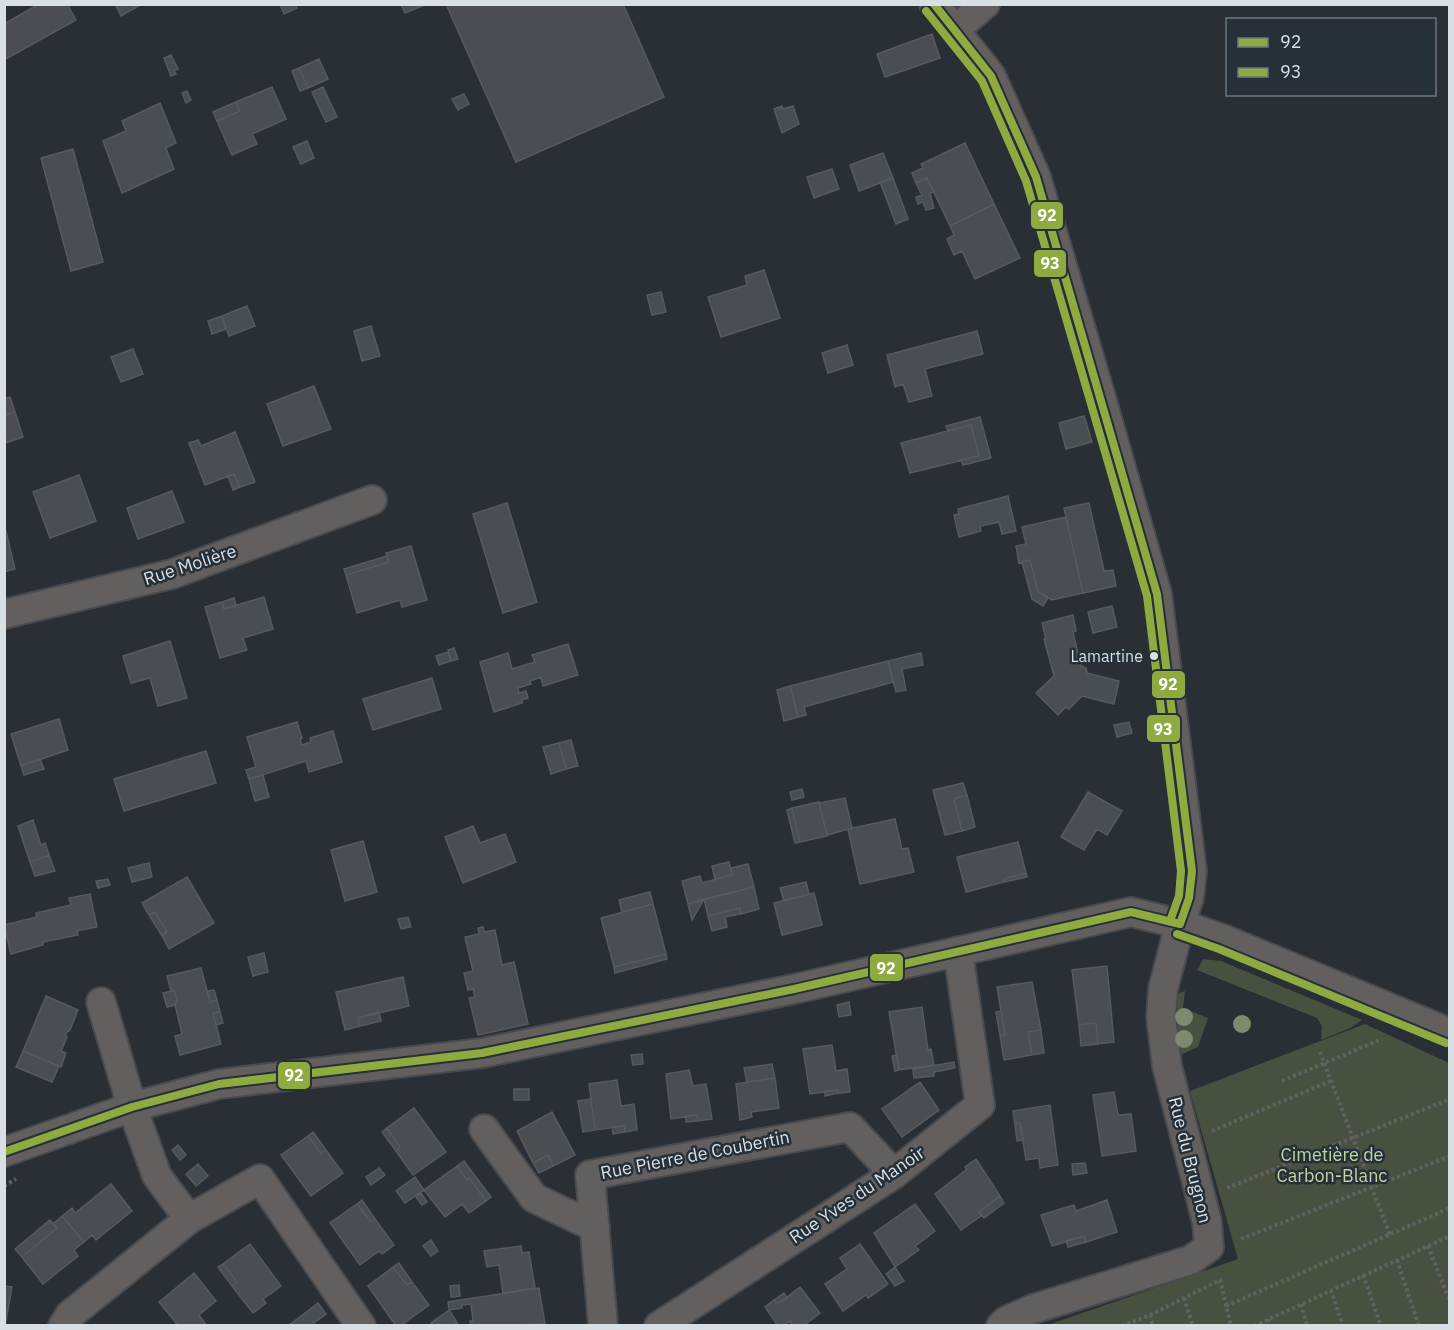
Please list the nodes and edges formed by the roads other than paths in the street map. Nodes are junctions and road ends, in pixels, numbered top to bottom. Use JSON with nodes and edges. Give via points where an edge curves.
{"nodes":[{"id":1,"x":934,"y":4,"type":"edge"},
{"id":2,"x":985,"y":4,"type":"edge"},
{"id":3,"x":955,"y":30,"type":"junction"},
{"id":4,"x":372,"y":500,"type":"dead end"},
{"id":5,"x":4,"y":614,"type":"edge"},
{"id":6,"x":1180,"y":924,"type":"junction"},
{"id":7,"x":958,"y":951,"type":"junction"},
{"id":8,"x":101,"y":1002,"type":"dead end"},
{"id":9,"x":1449,"y":1033,"type":"edge"},
{"id":10,"x":132,"y":1107,"type":"junction"},
{"id":11,"x":484,"y":1129,"type":"dead end"},
{"id":12,"x":4,"y":1152,"type":"edge"},
{"id":13,"x":894,"y":1174,"type":"junction"},
{"id":14,"x":189,"y":1219,"type":"junction"},
{"id":15,"x":594,"y":1227,"type":"junction"},
{"id":16,"x":63,"y":1326,"type":"edge"},
{"id":17,"x":361,"y":1326,"type":"edge"},
{"id":18,"x":603,"y":1326,"type":"edge"},
{"id":19,"x":659,"y":1326,"type":"edge"},
{"id":20,"x":1001,"y":1326,"type":"edge"}],
"edges":[{"from":1,"to":3,"type":"street"},
{"from":2,"to":3,"type":"street"},
{"from":3,"to":6,"type":"street","via":[[991,76],[1036,177],[1156,594],[1192,871],[1189,898]]},
{"from":4,"to":5,"type":"street","name":"Rue Molière","via":[[172,574]]},
{"from":6,"to":7,"type":"street","via":[[1131,912]]},
{"from":6,"to":9,"type":"street"},
{"from":6,"to":20,"type":"street","name":"Rue du Brugnon","via":[[1163,989],[1161,1017],[1167,1066],[1207,1222],[1209,1247],[1191,1260],[1033,1309]]},
{"from":7,"to":10,"type":"street","via":[[482,1053],[219,1084]]},
{"from":7,"to":13,"type":"street","name":"Rue Yves du Manoir","via":[[980,1105]]},
{"from":8,"to":10,"type":"street"},
{"from":10,"to":12,"type":"street"},
{"from":10,"to":14,"type":"street","via":[[157,1176]]},
{"from":11,"to":15,"type":"street","via":[[534,1198]]},
{"from":13,"to":15,"type":"street","name":"Rue Pierre de Coubertin","via":[[850,1127],[590,1175]]},
{"from":13,"to":19,"type":"street","name":"Rue Yves du Manoir"},
{"from":14,"to":16,"type":"street","via":[[70,1315]]},
{"from":14,"to":17,"type":"street","via":[[260,1179]]},
{"from":15,"to":18,"type":"street","name":"Rue Pierre de Coubertin"}]}
